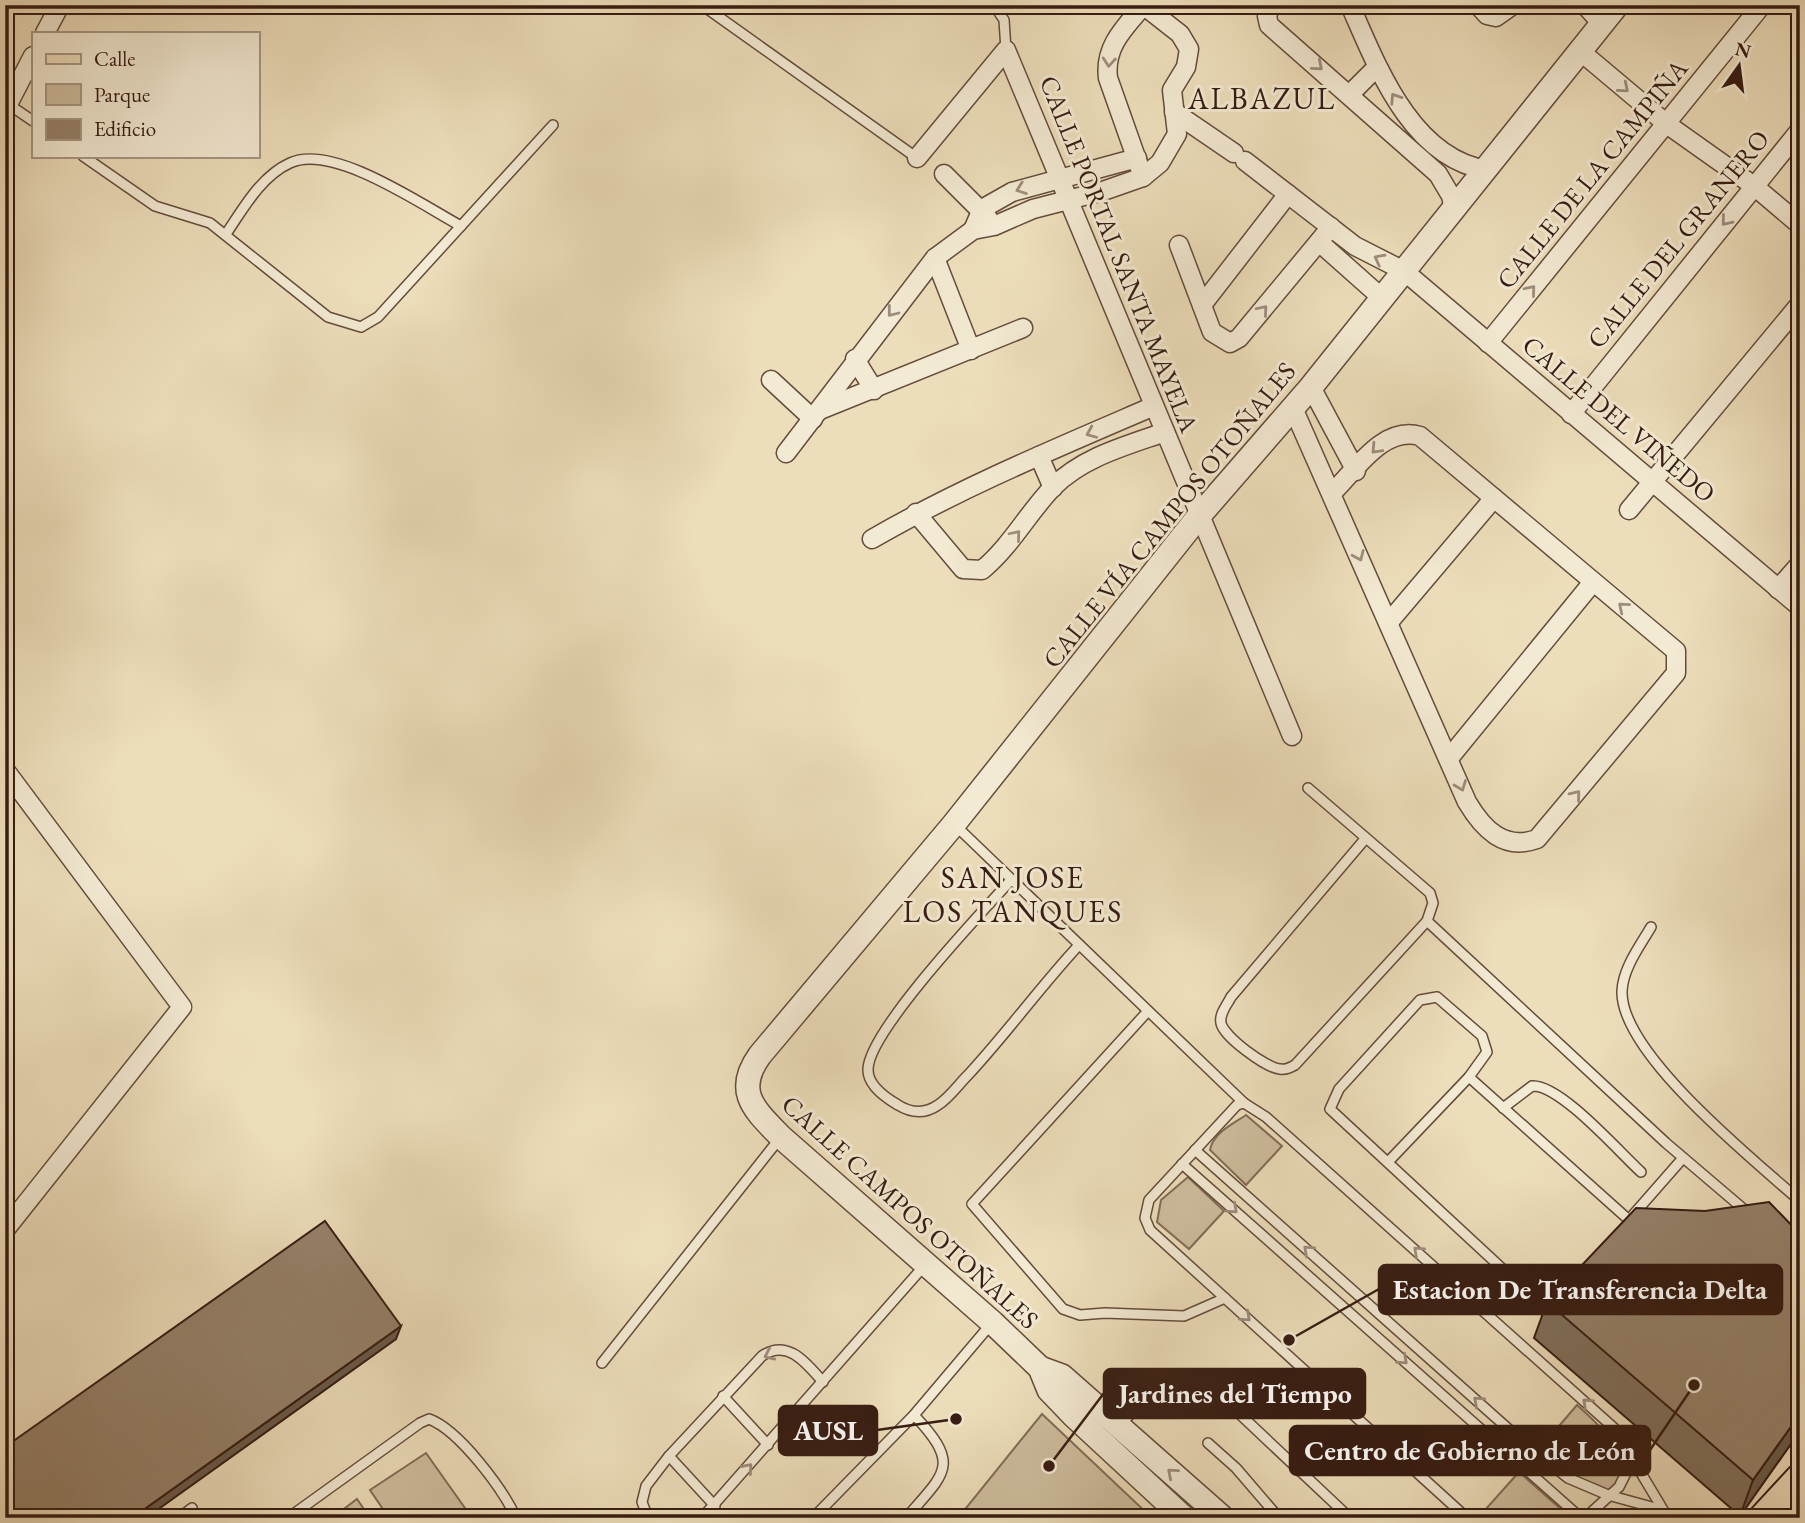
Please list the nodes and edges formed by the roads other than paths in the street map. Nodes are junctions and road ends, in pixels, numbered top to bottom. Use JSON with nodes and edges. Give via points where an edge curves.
{"nodes":[{"id":1,"x":60,"y":5,"type":"edge"},
{"id":2,"x":702,"y":5,"type":"edge"},
{"id":3,"x":994,"y":5,"type":"edge"},
{"id":4,"x":1143,"y":5,"type":"edge"},
{"id":5,"x":1271,"y":5,"type":"edge"},
{"id":6,"x":1350,"y":5,"type":"edge"},
{"id":7,"x":1478,"y":5,"type":"edge"},
{"id":8,"x":1513,"y":5,"type":"edge"},
{"id":9,"x":1585,"y":5,"type":"edge"},
{"id":10,"x":1617,"y":5,"type":"edge"},
{"id":11,"x":1762,"y":5,"type":"edge"},
{"id":12,"x":1602,"y":24,"type":"junction"},
{"id":13,"x":46,"y":32,"type":"edge"},
{"id":14,"x":1006,"y":50,"type":"junction"},
{"id":15,"x":1580,"y":51,"type":"junction"},
{"id":16,"x":32,"y":59,"type":"edge"},
{"id":17,"x":1377,"y":66,"type":"junction"},
{"id":18,"x":1350,"y":94,"type":"junction"},
{"id":19,"x":7,"y":107,"type":"edge"},
{"id":20,"x":1174,"y":112,"type":"junction"},
{"id":21,"x":32,"y":120,"type":"edge"},
{"id":22,"x":553,"y":125,"type":"dead end"},
{"id":23,"x":1415,"y":125,"type":"junction"},
{"id":24,"x":1668,"y":125,"type":"junction"},
{"id":25,"x":1800,"y":130,"type":"edge"},
{"id":26,"x":1400,"y":142,"type":"junction"},
{"id":27,"x":86,"y":158,"type":"edge"},
{"id":28,"x":917,"y":158,"type":"joint"},
{"id":29,"x":1137,"y":158,"type":"junction"},
{"id":30,"x":1487,"y":170,"type":"junction"},
{"id":31,"x":944,"y":174,"type":"dead end"},
{"id":32,"x":1143,"y":177,"type":"junction"},
{"id":33,"x":1062,"y":180,"type":"junction"},
{"id":34,"x":1754,"y":187,"type":"junction"},
{"id":35,"x":1288,"y":194,"type":"junction"},
{"id":36,"x":1071,"y":201,"type":"junction"},
{"id":37,"x":982,"y":209,"type":"junction"},
{"id":38,"x":1454,"y":209,"type":"junction"},
{"id":39,"x":1800,"y":225,"type":"edge"},
{"id":40,"x":461,"y":226,"type":"junction"},
{"id":41,"x":994,"y":226,"type":"junction"},
{"id":42,"x":1331,"y":227,"type":"junction"},
{"id":43,"x":973,"y":230,"type":"junction"},
{"id":44,"x":226,"y":234,"type":"junction"},
{"id":45,"x":1319,"y":242,"type":"junction"},
{"id":46,"x":1179,"y":245,"type":"dead end"},
{"id":47,"x":935,"y":258,"type":"junction"},
{"id":48,"x":1404,"y":271,"type":"junction"},
{"id":49,"x":1382,"y":298,"type":"junction"},
{"id":50,"x":1800,"y":304,"type":"edge"},
{"id":51,"x":1202,"y":305,"type":"junction"},
{"id":52,"x":1023,"y":328,"type":"dead end"},
{"id":53,"x":1488,"y":343,"type":"junction"},
{"id":54,"x":971,"y":350,"type":"junction"},
{"id":55,"x":855,"y":359,"type":"junction"},
{"id":56,"x":771,"y":380,"type":"dead end"},
{"id":57,"x":1311,"y":387,"type":"junction"},
{"id":58,"x":874,"y":390,"type":"junction"},
{"id":59,"x":1154,"y":406,"type":"junction"},
{"id":60,"x":1293,"y":408,"type":"junction"},
{"id":61,"x":816,"y":414,"type":"junction"},
{"id":62,"x":1571,"y":414,"type":"junction"},
{"id":63,"x":1165,"y":432,"type":"junction"},
{"id":64,"x":786,"y":453,"type":"dead end"},
{"id":65,"x":1039,"y":456,"type":"junction"},
{"id":66,"x":1356,"y":471,"type":"junction"},
{"id":67,"x":1653,"y":483,"type":"junction"},
{"id":68,"x":1053,"y":488,"type":"junction"},
{"id":69,"x":1331,"y":494,"type":"junction"},
{"id":70,"x":1494,"y":498,"type":"junction"},
{"id":71,"x":1629,"y":510,"type":"dead end"},
{"id":72,"x":916,"y":513,"type":"junction"},
{"id":73,"x":1199,"y":516,"type":"junction"},
{"id":74,"x":872,"y":539,"type":"dead end"},
{"id":75,"x":1800,"y":564,"type":"edge"},
{"id":76,"x":1593,"y":582,"type":"junction"},
{"id":77,"x":1778,"y":589,"type":"junction"},
{"id":78,"x":1800,"y":607,"type":"edge"},
{"id":79,"x":1389,"y":622,"type":"junction"},
{"id":80,"x":1293,"y":736,"type":"dead end"},
{"id":81,"x":1450,"y":757,"type":"junction"},
{"id":82,"x":5,"y":769,"type":"edge"},
{"id":83,"x":1308,"y":788,"type":"dead end"},
{"id":84,"x":954,"y":824,"type":"junction"},
{"id":85,"x":1364,"y":839,"type":"junction"},
{"id":86,"x":1011,"y":880,"type":"junction"},
{"id":87,"x":1427,"y":921,"type":"junction"},
{"id":88,"x":1651,"y":927,"type":"dead end"},
{"id":89,"x":1079,"y":945,"type":"junction"},
{"id":90,"x":1148,"y":1011,"type":"junction"},
{"id":91,"x":760,"y":1055,"type":"joint"},
{"id":92,"x":1469,"y":1077,"type":"junction"},
{"id":93,"x":1244,"y":1103,"type":"junction"},
{"id":94,"x":1503,"y":1108,"type":"junction"},
{"id":95,"x":781,"y":1137,"type":"junction"},
{"id":96,"x":1195,"y":1150,"type":"junction"},
{"id":97,"x":1683,"y":1158,"type":"junction"},
{"id":98,"x":1388,"y":1162,"type":"junction"},
{"id":99,"x":1182,"y":1164,"type":"junction"},
{"id":100,"x":1641,"y":1172,"type":"dead end"},
{"id":101,"x":1800,"y":1201,"type":"edge"},
{"id":102,"x":1629,"y":1220,"type":"junction"},
{"id":103,"x":1745,"y":1223,"type":"edge"},
{"id":104,"x":5,"y":1230,"type":"edge"},
{"id":105,"x":1633,"y":1233,"type":"edge"},
{"id":106,"x":925,"y":1265,"type":"junction"},
{"id":107,"x":1565,"y":1288,"type":"edge"},
{"id":108,"x":1225,"y":1298,"type":"junction"},
{"id":109,"x":993,"y":1323,"type":"junction"},
{"id":110,"x":602,"y":1363,"type":"dead end"},
{"id":111,"x":1040,"y":1368,"type":"junction"},
{"id":112,"x":823,"y":1382,"type":"junction"},
{"id":113,"x":723,"y":1396,"type":"junction"},
{"id":114,"x":915,"y":1415,"type":"junction"},
{"id":115,"x":1118,"y":1425,"type":"junction"},
{"id":116,"x":1208,"y":1443,"type":"dead end"},
{"id":117,"x":1104,"y":1444,"type":"junction"},
{"id":118,"x":768,"y":1445,"type":"junction"},
{"id":119,"x":668,"y":1456,"type":"junction"},
{"id":120,"x":1633,"y":1460,"type":"junction"},
{"id":121,"x":1800,"y":1478,"type":"edge"},
{"id":122,"x":1608,"y":1495,"type":"junction"},
{"id":123,"x":715,"y":1506,"type":"junction"},
{"id":124,"x":192,"y":1508,"type":"dead end"},
{"id":125,"x":1659,"y":1509,"type":"junction"},
{"id":126,"x":1348,"y":1517,"type":"edge"},
{"id":127,"x":179,"y":1518,"type":"edge"},
{"id":128,"x":288,"y":1518,"type":"edge"},
{"id":129,"x":516,"y":1518,"type":"edge"},
{"id":130,"x":649,"y":1518,"type":"edge"},
{"id":131,"x":702,"y":1518,"type":"edge"},
{"id":132,"x":813,"y":1518,"type":"edge"},
{"id":133,"x":906,"y":1518,"type":"edge"},
{"id":134,"x":1184,"y":1518,"type":"edge"},
{"id":135,"x":1223,"y":1518,"type":"edge"},
{"id":136,"x":1279,"y":1518,"type":"edge"},
{"id":137,"x":1467,"y":1518,"type":"edge"},
{"id":138,"x":1583,"y":1518,"type":"edge"},
{"id":139,"x":1668,"y":1518,"type":"edge"},
{"id":140,"x":1763,"y":1518,"type":"edge"}],
"edges":[{"from":1,"to":13,"type":"street"},
{"from":2,"to":28,"type":"lane"},
{"from":3,"to":14,"type":"lane","via":[[1004,20]]},
{"from":4,"to":20,"type":"street","via":[[1180,34],[1189,49],[1186,67],[1172,90]]},
{"from":4,"to":29,"type":"street","one_way":true,"via":[[1118,36],[1106,62]]},
{"from":5,"to":18,"type":"street","one_way":true,"via":[[1269,25]]},
{"from":6,"to":17,"type":"street"},
{"from":7,"to":8,"type":"street","via":[[1496,17]]},
{"from":9,"to":12,"type":"street"},
{"from":10,"to":12,"type":"street","name":"CALLE VÍA CAMPOS OTOÑALES"},
{"from":11,"to":24,"type":"street","name":"CALLE DE LA CAMPIÑA"},
{"from":12,"to":15,"type":"street","name":"CALLE VÍA CAMPOS OTOÑALES"},
{"from":14,"to":28,"type":"street"},
{"from":14,"to":33,"type":"street","name":"CALLE PORTAL SANTA MAYELA"},
{"from":15,"to":24,"type":"street","one_way":true},
{"from":15,"to":30,"type":"street","name":"CALLE VÍA CAMPOS OTOÑALES"},
{"from":16,"to":19,"type":"street"},
{"from":17,"to":18,"type":"street"},
{"from":23,"to":17,"type":"street","one_way":true,"via":[[1394,99]]},
{"from":18,"to":26,"type":"street"},
{"from":19,"to":21,"type":"lane"},
{"from":20,"to":32,"type":"street","via":[[1177,134],[1171,149]]},
{"from":20,"to":35,"type":"street","name":"CALLE DEL VIÑEDO"},
{"from":22,"to":40,"type":"lane"},
{"from":23,"to":26,"type":"street"},
{"from":23,"to":30,"type":"street","via":[[1450,157]]},
{"from":24,"to":34,"type":"street"},
{"from":53,"to":24,"type":"street","name":"CALLE DE LA CAMPIÑA","one_way":true},
{"from":25,"to":34,"type":"street","name":"CALLE DEL GRANERO"},
{"from":26,"to":38,"type":"street","via":[[1438,174]]},
{"from":27,"to":44,"type":"lane","via":[[155,206],[210,223]]},
{"from":29,"to":32,"type":"street"},
{"from":29,"to":33,"type":"street"},
{"from":30,"to":38,"type":"street","name":"CALLE VÍA CAMPOS OTOÑALES"},
{"from":31,"to":37,"type":"street"},
{"from":32,"to":36,"type":"street"},
{"from":33,"to":36,"type":"street","name":"CALLE PORTAL SANTA MAYELA"},
{"from":33,"to":37,"type":"street","one_way":true,"via":[[1012,192]]},
{"from":34,"to":39,"type":"street"},
{"from":34,"to":62,"type":"street","name":"CALLE DEL GRANERO","one_way":true},
{"from":35,"to":42,"type":"street","name":"CALLE DEL VIÑEDO"},
{"from":35,"to":51,"type":"street"},
{"from":36,"to":41,"type":"street","via":[[1033,209]]},
{"from":36,"to":59,"type":"street","name":"CALLE PORTAL SANTA MAYELA"},
{"from":37,"to":41,"type":"street"},
{"from":37,"to":43,"type":"street"},
{"from":38,"to":48,"type":"street","name":"CALLE VÍA CAMPOS OTOÑALES"},
{"from":40,"to":44,"type":"lane","via":[[344,165],[308,158],[289,163],[257,190]]},
{"from":40,"to":44,"type":"lane","via":[[378,317],[361,327],[328,317]]},
{"from":41,"to":43,"type":"street"},
{"from":42,"to":45,"type":"street"},
{"from":48,"to":42,"type":"street","name":"CALLE DEL VIÑEDO","one_way":true,"via":[[1355,246]]},
{"from":43,"to":47,"type":"street"},
{"from":45,"to":49,"type":"street"},
{"from":51,"to":45,"type":"street","one_way":true,"via":[[1212,332],[1230,343]]},
{"from":46,"to":51,"type":"street"},
{"from":47,"to":54,"type":"street"},
{"from":47,"to":55,"type":"street","one_way":true},
{"from":48,"to":49,"type":"street","name":"CALLE VÍA CAMPOS OTOÑALES"},
{"from":48,"to":53,"type":"street","name":"CALLE DEL VIÑEDO"},
{"from":49,"to":57,"type":"street","name":"CALLE VÍA CAMPOS OTOÑALES"},
{"from":50,"to":67,"type":"street"},
{"from":52,"to":54,"type":"street"},
{"from":53,"to":62,"type":"street","name":"CALLE DEL VIÑEDO"},
{"from":54,"to":58,"type":"street"},
{"from":55,"to":58,"type":"street"},
{"from":55,"to":61,"type":"street"},
{"from":56,"to":61,"type":"street"},
{"from":57,"to":60,"type":"street","name":"CALLE VÍA CAMPOS OTOÑALES"},
{"from":57,"to":66,"type":"street"},
{"from":58,"to":61,"type":"street"},
{"from":59,"to":63,"type":"street","name":"CALLE PORTAL SANTA MAYELA"},
{"from":59,"to":65,"type":"street","one_way":true},
{"from":60,"to":69,"type":"street"},
{"from":60,"to":73,"type":"street","name":"CALLE VÍA CAMPOS OTOÑALES"},
{"from":61,"to":64,"type":"street"},
{"from":62,"to":67,"type":"street","name":"CALLE DEL VIÑEDO"},
{"from":63,"to":68,"type":"street","via":[[1077,467]]},
{"from":63,"to":73,"type":"street","name":"CALLE PORTAL SANTA MAYELA"},
{"from":65,"to":68,"type":"street"},
{"from":65,"to":72,"type":"street"},
{"from":66,"to":69,"type":"street"},
{"from":70,"to":66,"type":"street","one_way":true,"via":[[1420,436],[1410,433],[1385,440]]},
{"from":67,"to":71,"type":"street"},
{"from":67,"to":77,"type":"street","name":"CALLE DEL VIÑEDO"},
{"from":72,"to":68,"type":"street","one_way":true,"via":[[963,569],[982,570]]},
{"from":69,"to":79,"type":"street","one_way":true},
{"from":70,"to":76,"type":"street"},
{"from":70,"to":79,"type":"street"},
{"from":72,"to":74,"type":"street"},
{"from":73,"to":80,"type":"street","name":"CALLE PORTAL SANTA MAYELA"},
{"from":73,"to":84,"type":"street","name":"CALLE VÍA CAMPOS OTOÑALES"},
{"from":75,"to":77,"type":"street"},
{"from":76,"to":81,"type":"street"},
{"from":81,"to":76,"type":"street","one_way":true,"via":[[1467,802],[1485,829],[1507,841],[1529,842],[1545,834],[1678,666],[1676,651]]},
{"from":77,"to":78,"type":"street","name":"CALLE DEL VIÑEDO"},
{"from":79,"to":81,"type":"street"},
{"from":82,"to":104,"type":"street","via":[[182,1007]]},
{"from":83,"to":85,"type":"lane"},
{"from":84,"to":86,"type":"lane"},
{"from":84,"to":91,"type":"street","name":"CALLE VÍA CAMPOS OTOÑALES"},
{"from":85,"to":87,"type":"lane","via":[[1430,893],[1432,909]]},
{"from":85,"to":87,"type":"lane","via":[[1231,998],[1221,1017],[1227,1034],[1268,1066],[1281,1070],[1295,1065]]},
{"from":86,"to":89,"type":"lane"},
{"from":86,"to":89,"type":"lane","via":[[928,972],[882,1038],[868,1069],[877,1090],[914,1112],[940,1104]]},
{"from":87,"to":97,"type":"lane"},
{"from":88,"to":101,"type":"lane","via":[[1622,989],[1624,1009],[1635,1034],[1698,1109]]},
{"from":89,"to":90,"type":"lane"},
{"from":90,"to":93,"type":"lane"},
{"from":90,"to":108,"type":"lane","via":[[972,1204],[1063,1309],[1080,1315],[1184,1316]]},
{"from":91,"to":95,"type":"street","name":"CALLE CAMPOS OTOÑALES","via":[[747,1075],[746,1086],[758,1113]]},
{"from":92,"to":94,"type":"lane"},
{"from":92,"to":98,"type":"lane"},
{"from":92,"to":98,"type":"lane","via":[[1487,1052],[1486,1041],[1446,1002],[1429,996],[1420,1000],[1339,1089],[1331,1105],[1333,1113]]},
{"from":93,"to":96,"type":"lane"},
{"from":120,"to":93,"type":"lane","one_way":true,"via":[[1614,1428],[1581,1396],[1266,1117]]},
{"from":94,"to":100,"type":"lane","via":[[1532,1086],[1545,1088]]},
{"from":94,"to":102,"type":"lane"},
{"from":95,"to":106,"type":"street","name":"CALLE CAMPOS OTOÑALES"},
{"from":95,"to":110,"type":"lane"},
{"from":96,"to":99,"type":"lane"},
{"from":122,"to":96,"type":"lane","one_way":true,"via":[[1568,1478],[1522,1441]]},
{"from":97,"to":102,"type":"lane"},
{"from":97,"to":103,"type":"lane","via":[[1753,1217]]},
{"from":98,"to":107,"type":"lane","via":[[1455,1228],[1538,1299],[1550,1301]]},
{"from":99,"to":108,"type":"lane","via":[[1149,1200],[1145,1218],[1150,1230]]},
{"from":99,"to":138,"type":"lane","one_way":true},
{"from":102,"to":105,"type":"lane","via":[[1623,1227]]},
{"from":106,"to":109,"type":"street","name":"CALLE CAMPOS OTOÑALES"},
{"from":106,"to":112,"type":"lane"},
{"from":108,"to":137,"type":"lane","one_way":true},
{"from":109,"to":111,"type":"street","name":"CALLE CAMPOS OTOÑALES"},
{"from":109,"to":114,"type":"lane"},
{"from":111,"to":115,"type":"street","name":"CALLE CAMPOS OTOÑALES","via":[[1062,1376]]},
{"from":111,"to":117,"type":"street","name":"CALLE CAMPOS OTOÑALES","via":[[1049,1390]]},
{"from":112,"to":113,"type":"lane","one_way":true,"via":[[802,1358],[781,1350],[762,1356]]},
{"from":112,"to":118,"type":"lane"},
{"from":113,"to":118,"type":"lane"},
{"from":113,"to":119,"type":"lane"},
{"from":114,"to":132,"type":"lane"},
{"from":114,"to":133,"type":"lane","via":[[939,1441],[944,1458],[940,1479]]},
{"from":115,"to":117,"type":"lane"},
{"from":115,"to":126,"type":"lane","via":[[1162,1388],[1187,1380],[1200,1383],[1212,1388]]},
{"from":135,"to":115,"type":"street","name":"CALLE CAMPOS OTOÑALES","one_way":true},
{"from":116,"to":136,"type":"lane","via":[[1248,1480]]},
{"from":117,"to":134,"type":"street","name":"CALLE CAMPOS OTOÑALES"},
{"from":123,"to":118,"type":"lane","one_way":true},
{"from":119,"to":123,"type":"lane"},
{"from":119,"to":130,"type":"lane","via":[[646,1486],[642,1502]]},
{"from":120,"to":122,"type":"lane","via":[[1619,1488]]},
{"from":120,"to":125,"type":"lane"},
{"from":121,"to":140,"type":"main road"},
{"from":122,"to":125,"type":"lane"},
{"from":122,"to":138,"type":"lane"},
{"from":123,"to":131,"type":"lane"},
{"from":124,"to":127,"type":"lane"},
{"from":125,"to":139,"type":"lane"},
{"from":128,"to":129,"type":"lane","via":[[429,1419],[463,1441]]}]}
